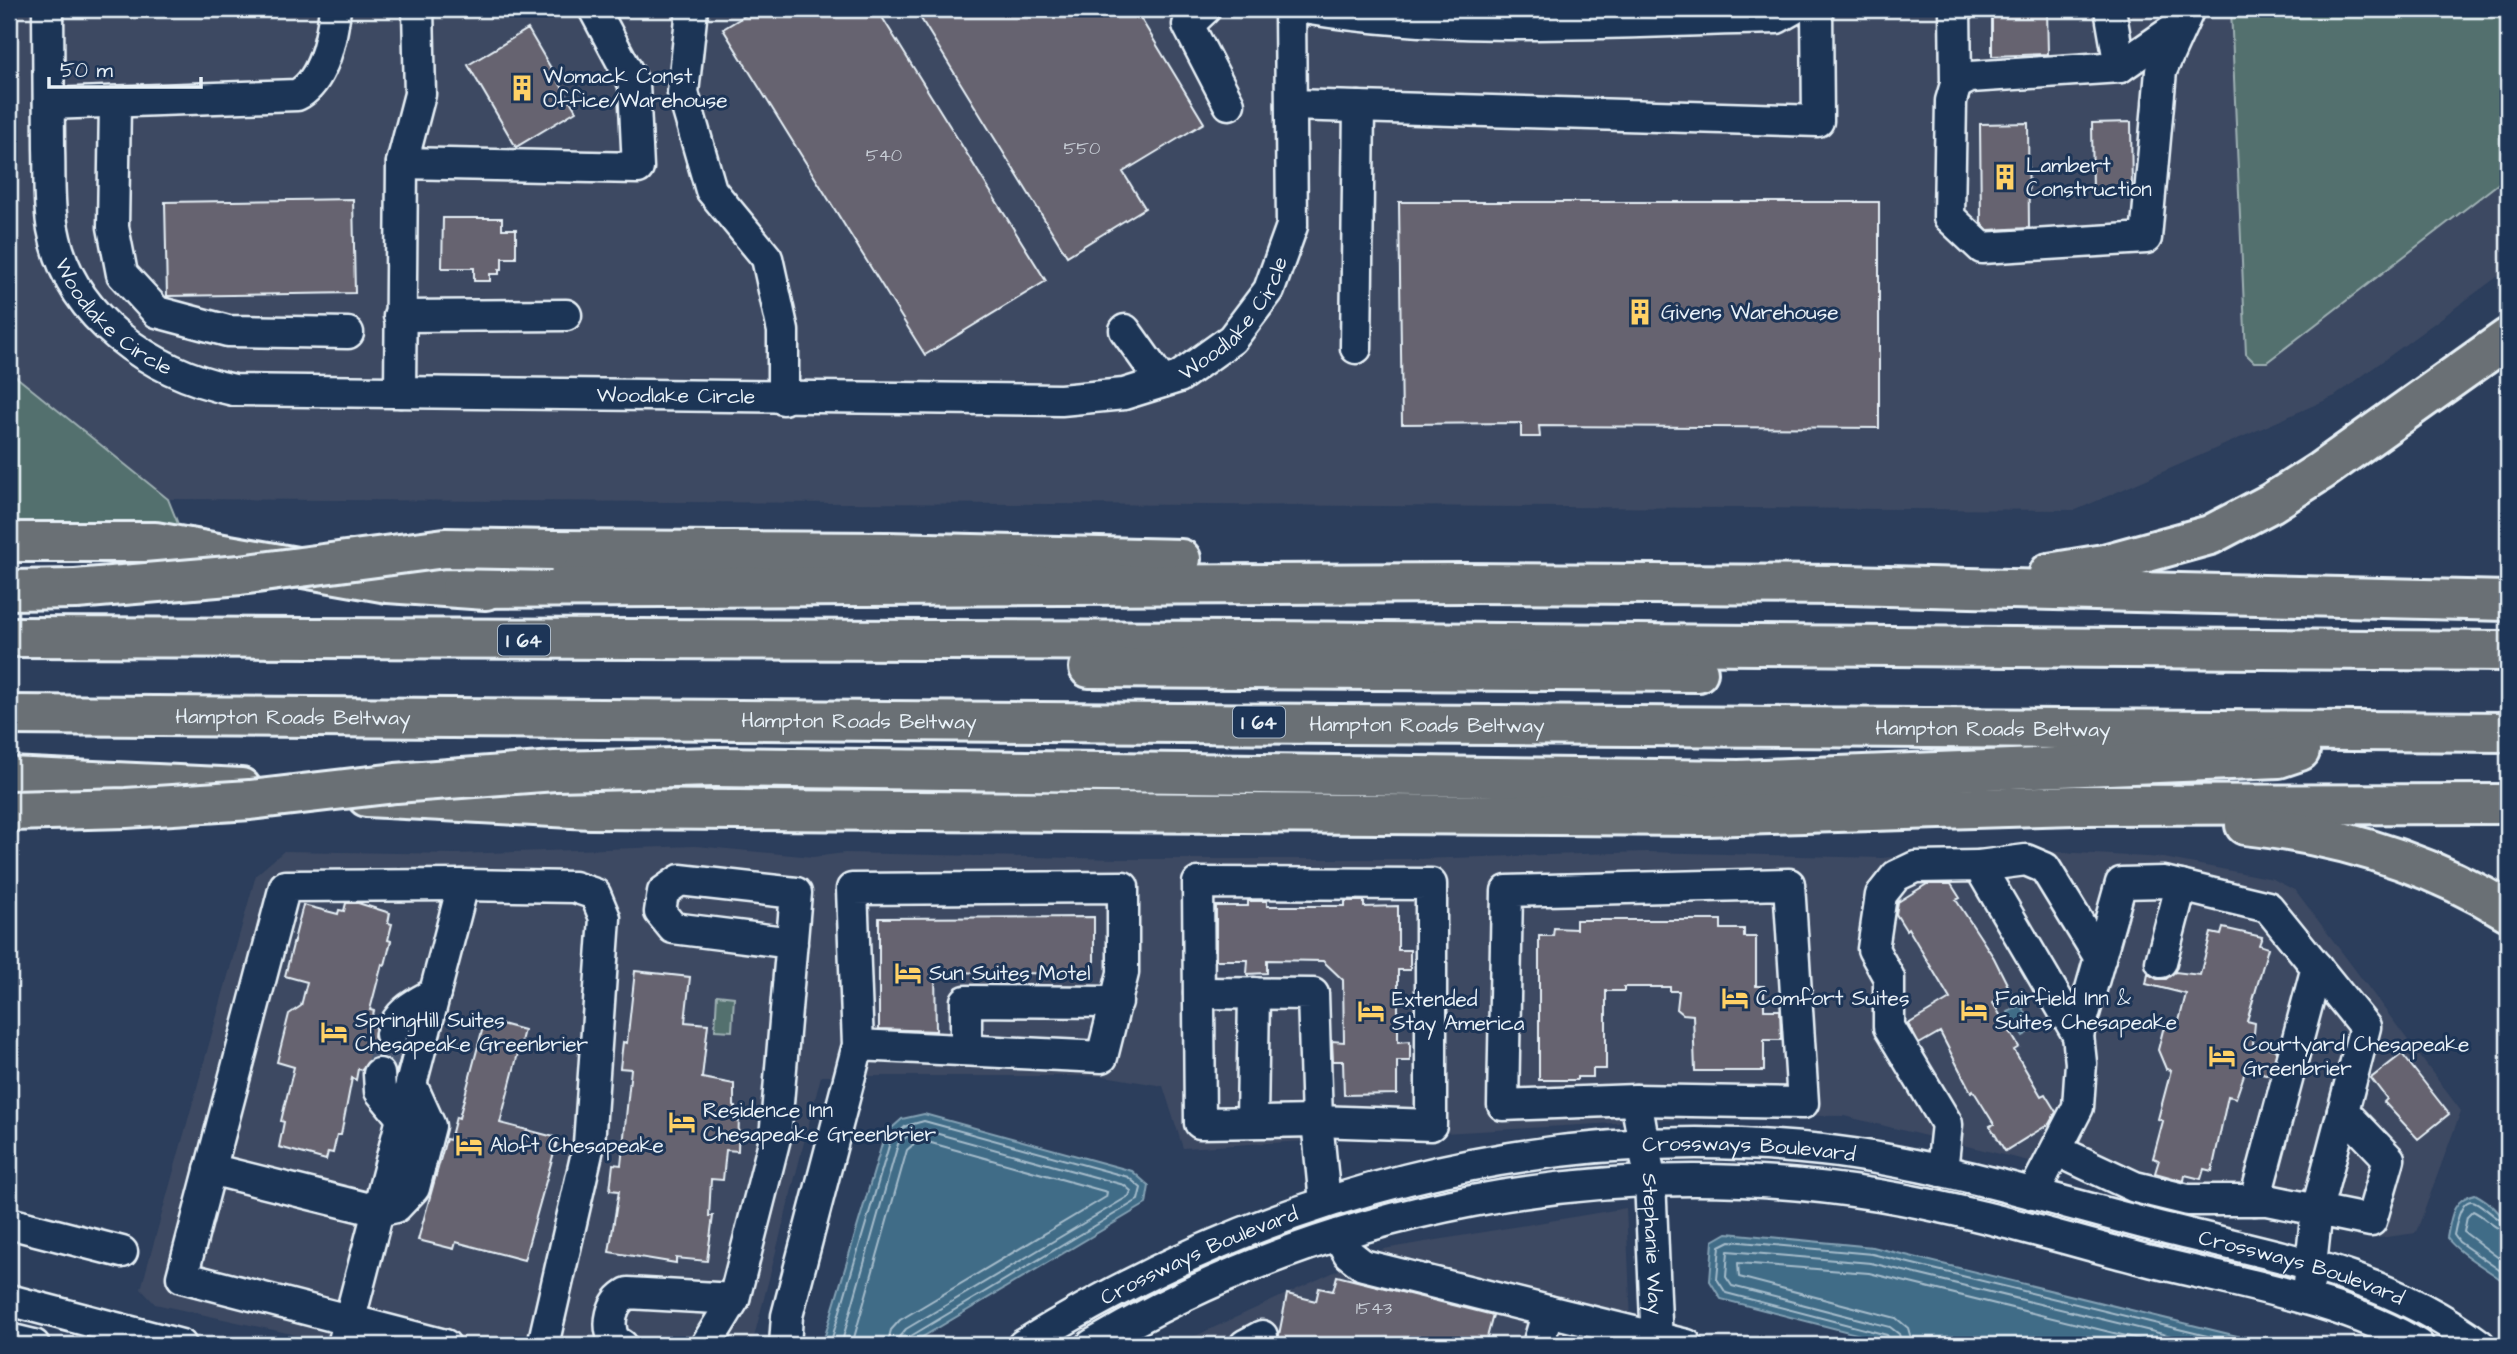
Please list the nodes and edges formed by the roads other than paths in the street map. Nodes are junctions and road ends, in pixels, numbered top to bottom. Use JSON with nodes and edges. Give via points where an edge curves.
{"nodes":[{"id":1,"x":48,"y":9,"type":"edge"},
{"id":2,"x":335,"y":9,"type":"edge"},
{"id":3,"x":418,"y":9,"type":"edge"},
{"id":4,"x":594,"y":9,"type":"edge"},
{"id":5,"x":692,"y":9,"type":"edge"},
{"id":6,"x":1205,"y":9,"type":"edge"},
{"id":7,"x":1290,"y":9,"type":"edge"},
{"id":8,"x":1310,"y":9,"type":"edge"},
{"id":9,"x":1793,"y":9,"type":"edge"},
{"id":10,"x":1817,"y":9,"type":"edge"},
{"id":11,"x":1955,"y":9,"type":"edge"},
{"id":12,"x":2110,"y":9,"type":"edge"},
{"id":13,"x":2186,"y":16,"type":"edge"},
{"id":14,"x":2120,"y":67,"type":"junction"},
{"id":15,"x":1956,"y":84,"type":"junction"},
{"id":16,"x":115,"y":103,"type":"junction"},
{"id":17,"x":49,"y":104,"type":"junction"},
{"id":18,"x":1229,"y":104,"type":"dead end"},
{"id":19,"x":1291,"y":105,"type":"junction"},
{"id":20,"x":1359,"y":107,"type":"junction"},
{"id":21,"x":402,"y":163,"type":"junction"},
{"id":22,"x":566,"y":315,"type":"dead end"},
{"id":23,"x":399,"y":316,"type":"junction"},
{"id":24,"x":1125,"y":330,"type":"dead end"},
{"id":25,"x":348,"y":333,"type":"dead end"},
{"id":26,"x":2508,"y":338,"type":"edge"},
{"id":27,"x":1356,"y":348,"type":"dead end"},
{"id":28,"x":1162,"y":383,"type":"junction"},
{"id":29,"x":400,"y":392,"type":"junction"},
{"id":30,"x":783,"y":398,"type":"junction"},
{"id":31,"x":9,"y":542,"type":"edge"},
{"id":32,"x":1462,"y":583,"type":"junction"},
{"id":33,"x":1846,"y":585,"type":"junction"},
{"id":34,"x":461,"y":588,"type":"junction"},
{"id":35,"x":9,"y":590,"type":"edge"},
{"id":36,"x":2508,"y":601,"type":"edge"},
{"id":37,"x":9,"y":637,"type":"edge"},
{"id":38,"x":1039,"y":642,"type":"junction"},
{"id":39,"x":2508,"y":651,"type":"edge"},
{"id":40,"x":9,"y":662,"type":"edge"},
{"id":41,"x":2508,"y":677,"type":"edge"},
{"id":42,"x":9,"y":696,"type":"edge"},
{"id":43,"x":2508,"y":712,"type":"edge"},
{"id":44,"x":9,"y":715,"type":"edge"},
{"id":45,"x":2508,"y":732,"type":"edge"},
{"id":46,"x":2354,"y":733,"type":"junction"},
{"id":47,"x":10,"y":800,"type":"edge"},
{"id":48,"x":2508,"y":804,"type":"edge"},
{"id":49,"x":2076,"y":806,"type":"junction"},
{"id":50,"x":1979,"y":866,"type":"junction"},
{"id":51,"x":463,"y":885,"type":"junction"},
{"id":52,"x":2181,"y":886,"type":"junction"},
{"id":53,"x":2508,"y":911,"type":"edge"},
{"id":54,"x":792,"y":943,"type":"dead end"},
{"id":55,"x":2100,"y":958,"type":"junction"},
{"id":56,"x":2161,"y":962,"type":"dead end"},
{"id":57,"x":2317,"y":967,"type":"junction"},
{"id":58,"x":435,"y":993,"type":"junction"},
{"id":59,"x":1199,"y":993,"type":"junction"},
{"id":60,"x":1254,"y":993,"type":"junction"},
{"id":61,"x":1117,"y":1002,"type":"junction"},
{"id":62,"x":391,"y":1034,"type":"tunnel mouth"},
{"id":63,"x":2078,"y":1035,"type":"junction"},
{"id":64,"x":858,"y":1045,"type":"junction"},
{"id":65,"x":966,"y":1051,"type":"junction"},
{"id":66,"x":379,"y":1074,"type":"tunnel mouth"},
{"id":67,"x":411,"y":1084,"type":"junction"},
{"id":68,"x":1636,"y":1100,"type":"junction"},
{"id":69,"x":2343,"y":1111,"type":"junction"},
{"id":70,"x":402,"y":1118,"type":"junction"},
{"id":71,"x":1317,"y":1121,"type":"junction"},
{"id":72,"x":1252,"y":1122,"type":"junction"},
{"id":73,"x":1644,"y":1144,"type":"junction"},
{"id":74,"x":2058,"y":1151,"type":"junction"},
{"id":75,"x":211,"y":1169,"type":"junction"},
{"id":76,"x":1942,"y":1171,"type":"junction"},
{"id":77,"x":1650,"y":1179,"type":"junction"},
{"id":78,"x":2033,"y":1194,"type":"junction"},
{"id":79,"x":2255,"y":1200,"type":"junction"},
{"id":80,"x":1325,"y":1202,"type":"junction"},
{"id":81,"x":2317,"y":1209,"type":"junction"},
{"id":82,"x":378,"y":1211,"type":"junction"},
{"id":83,"x":9,"y":1223,"type":"edge"},
{"id":84,"x":1338,"y":1235,"type":"junction"},
{"id":85,"x":122,"y":1252,"type":"dead end"},
{"id":86,"x":2311,"y":1265,"type":"junction"},
{"id":87,"x":734,"y":1299,"type":"junction"},
{"id":88,"x":9,"y":1300,"type":"edge"},
{"id":89,"x":2307,"y":1301,"type":"junction"},
{"id":90,"x":1548,"y":1311,"type":"junction"},
{"id":91,"x":1074,"y":1314,"type":"junction"},
{"id":92,"x":346,"y":1333,"type":"edge"},
{"id":93,"x":102,"y":1335,"type":"edge"},
{"id":94,"x":9,"y":1339,"type":"edge"},
{"id":95,"x":1658,"y":1341,"type":"edge"},
{"id":96,"x":34,"y":1345,"type":"edge"},
{"id":97,"x":181,"y":1345,"type":"edge"},
{"id":98,"x":445,"y":1345,"type":"edge"},
{"id":99,"x":544,"y":1345,"type":"edge"},
{"id":100,"x":622,"y":1345,"type":"edge"},
{"id":101,"x":706,"y":1345,"type":"edge"},
{"id":102,"x":785,"y":1345,"type":"edge"},
{"id":103,"x":1023,"y":1345,"type":"edge"},
{"id":104,"x":1093,"y":1345,"type":"edge"},
{"id":105,"x":1538,"y":1345,"type":"edge"},
{"id":106,"x":1687,"y":1345,"type":"edge"},
{"id":107,"x":2418,"y":1345,"type":"edge"},
{"id":108,"x":2480,"y":1345,"type":"edge"}],
"edges":[{"from":1,"to":17,"type":"street","name":"Woodlake Circle"},
{"from":2,"to":16,"type":"street","via":[[324,58],[305,90],[297,95]]},
{"from":3,"to":21,"type":"street","via":[[420,94]]},
{"from":4,"to":21,"type":"street","via":[[634,84],[638,167]]},
{"from":5,"to":30,"type":"street","via":[[683,93],[711,190],[767,258],[783,331]]},
{"from":6,"to":18,"type":"street","via":[[1188,25]]},
{"from":7,"to":19,"type":"street","name":"Woodlake Circle"},
{"from":8,"to":9,"type":"street","via":[[1439,23],[1777,19]]},
{"from":10,"to":20,"type":"street","via":[[1818,121]]},
{"from":11,"to":15,"type":"street"},
{"from":12,"to":14,"type":"street"},
{"from":13,"to":14,"type":"street"},
{"from":13,"to":15,"type":"street","via":[[2161,71],[2146,238],[1982,248],[1950,217],[1951,101]]},
{"from":14,"to":15,"type":"street","via":[[1969,77]]},
{"from":16,"to":17,"type":"street"},
{"from":16,"to":25,"type":"street","via":[[113,227],[122,274],[157,312],[228,331]]},
{"from":17,"to":29,"type":"street","name":"Woodlake Circle","via":[[51,207],[62,259],[101,319],[127,344],[163,368],[196,382],[234,390]]},
{"from":19,"to":20,"type":"street"},
{"from":19,"to":28,"type":"street","name":"Woodlake Circle","via":[[1292,226],[1269,290],[1232,339],[1179,377]]},
{"from":20,"to":27,"type":"street"},
{"from":21,"to":23,"type":"street"},
{"from":22,"to":23,"type":"street"},
{"from":23,"to":29,"type":"street"},
{"from":24,"to":28,"type":"street"},
{"from":26,"to":33,"type":"highway","via":[[2321,471],[2210,535],[2104,564],[2008,579]]},
{"from":28,"to":30,"type":"street","name":"Woodlake Circle","via":[[1124,394],[1061,400]]},
{"from":29,"to":30,"type":"street","name":"Woodlake Circle"},
{"from":31,"to":34,"type":"highway","via":[[155,542],[388,583]]},
{"from":32,"to":33,"type":"highway"},
{"from":32,"to":34,"type":"highway"},
{"from":32,"to":35,"type":"highway","bridge":true,"via":[[1212,560],[444,548],[240,575]]},
{"from":33,"to":36,"type":"highway"},
{"from":34,"to":38,"type":"highway"},
{"from":37,"to":38,"type":"highway","number":"I 64"},
{"from":38,"to":39,"type":"highway","number":"I 64"},
{"from":40,"to":41,"type":"highway"},
{"from":42,"to":43,"type":"highway"},
{"from":44,"to":46,"type":"highway","name":"Hampton Roads Beltway","number":"I 64","via":[[1142,720]]},
{"from":45,"to":46,"type":"highway","name":"Hampton Roads Beltway","number":"I 64"},
{"from":46,"to":47,"type":"highway","bridge":true,"via":[[2279,758],[1739,779],[715,767],[541,772],[126,808]]},
{"from":47,"to":49,"type":"highway","via":[[118,780],[592,809],[1705,816]]},
{"from":48,"to":49,"type":"highway"},
{"from":49,"to":53,"type":"highway","via":[[2282,829],[2358,846],[2405,860]]},
{"from":50,"to":55,"type":"street","via":[[2026,860],[2045,868]]},
{"from":50,"to":63,"type":"street"},
{"from":50,"to":76,"type":"street","via":[[1914,867],[1895,876],[1881,895],[1873,949],[1889,978],[1889,1027],[1947,1124]]},
{"from":51,"to":58,"type":"street"},
{"from":51,"to":75,"type":"street","via":[[285,886]]},
{"from":51,"to":99,"type":"street","via":[[574,887],[595,894],[605,918],[589,1144]]},
{"from":52,"to":55,"type":"street","via":[[2121,883]]},
{"from":52,"to":56,"type":"street"},
{"from":52,"to":57,"type":"street","via":[[2268,907]]},
{"from":54,"to":87,"type":"street","via":[[775,1138]]},
{"from":55,"to":63,"type":"street"},
{"from":57,"to":69,"type":"street","via":[[2365,1027]]},
{"from":57,"to":79,"type":"street"},
{"from":58,"to":62,"type":"street","via":[[404,1010]]},
{"from":58,"to":67,"type":"street"},
{"from":59,"to":60,"type":"street"},
{"from":59,"to":71,"type":"street","via":[[1199,883],[1431,884],[1430,1125]]},
{"from":59,"to":72,"type":"street","via":[[1200,1123]]},
{"from":60,"to":71,"type":"street","via":[[1313,994]]},
{"from":60,"to":72,"type":"street"},
{"from":61,"to":64,"type":"street","via":[[1123,973],[1122,887],[852,889]]},
{"from":61,"to":65,"type":"street","via":[[1102,1057]]},
{"from":61,"to":65,"type":"street","via":[[966,1001]]},
{"from":63,"to":74,"type":"street","via":[[2078,1107]]},
{"from":64,"to":65,"type":"street"},
{"from":64,"to":102,"type":"street","via":[[787,1316]]},
{"from":66,"to":70,"type":"street","via":[[380,1091]]},
{"from":67,"to":70,"type":"street"},
{"from":67,"to":82,"type":"street","via":[[430,1126],[414,1188],[396,1208]]},
{"from":68,"to":68,"type":"street","via":[[1803,1103],[1789,884],[1507,891],[1503,1105]]},
{"from":68,"to":73,"type":"street","name":"Stephanie Way"},
{"from":69,"to":81,"type":"street"},
{"from":69,"to":81,"type":"street","via":[[2389,1159],[2371,1221]]},
{"from":70,"to":82,"type":"street"},
{"from":71,"to":72,"type":"street"},
{"from":71,"to":80,"type":"street"},
{"from":73,"to":76,"type":"street","name":"Crossways Boulevard","via":[[1822,1150]]},
{"from":73,"to":77,"type":"street","name":"Stephanie Way"},
{"from":73,"to":80,"type":"street","name":"Crossways Boulevard","via":[[1483,1162]]},
{"from":74,"to":78,"type":"street"},
{"from":74,"to":79,"type":"street","via":[[2135,1187],[2188,1200]]},
{"from":75,"to":82,"type":"street"},
{"from":75,"to":92,"type":"street","via":[[182,1277]]},
{"from":76,"to":78,"type":"street","name":"Crossways Boulevard"},
{"from":77,"to":84,"type":"street","name":"Crossways Boulevard","via":[[1494,1197]]},
{"from":77,"to":89,"type":"street","name":"Crossways Boulevard","via":[[1738,1181],[1880,1195]]},
{"from":77,"to":95,"type":"street","name":"Stephanie Way"},
{"from":78,"to":86,"type":"street","name":"Crossways Boulevard"},
{"from":79,"to":81,"type":"street"},
{"from":80,"to":91,"type":"street","name":"Crossways Boulevard","via":[[1175,1260]]},
{"from":81,"to":86,"type":"street"},
{"from":82,"to":92,"type":"street"},
{"from":83,"to":85,"type":"street"},
{"from":84,"to":90,"type":"street","via":[[1349,1254],[1363,1265]]},
{"from":84,"to":104,"type":"street","name":"Crossways Boulevard","via":[[1174,1300]]},
{"from":86,"to":89,"type":"street"},
{"from":86,"to":108,"type":"street","name":"Crossways Boulevard","via":[[2392,1291],[2425,1307]]},
{"from":87,"to":100,"type":"street","via":[[628,1293],[619,1298],[610,1328],[615,1342]]},
{"from":87,"to":101,"type":"street"},
{"from":88,"to":93,"type":"street"},
{"from":89,"to":107,"type":"street","name":"Crossways Boulevard","via":[[2377,1324]]},
{"from":90,"to":95,"type":"street"},
{"from":90,"to":105,"type":"street"},
{"from":91,"to":103,"type":"street","name":"Crossways Boulevard"},
{"from":91,"to":104,"type":"street"},
{"from":92,"to":98,"type":"street"},
{"from":93,"to":97,"type":"street"},
{"from":94,"to":96,"type":"street"},
{"from":95,"to":106,"type":"street"}]}
